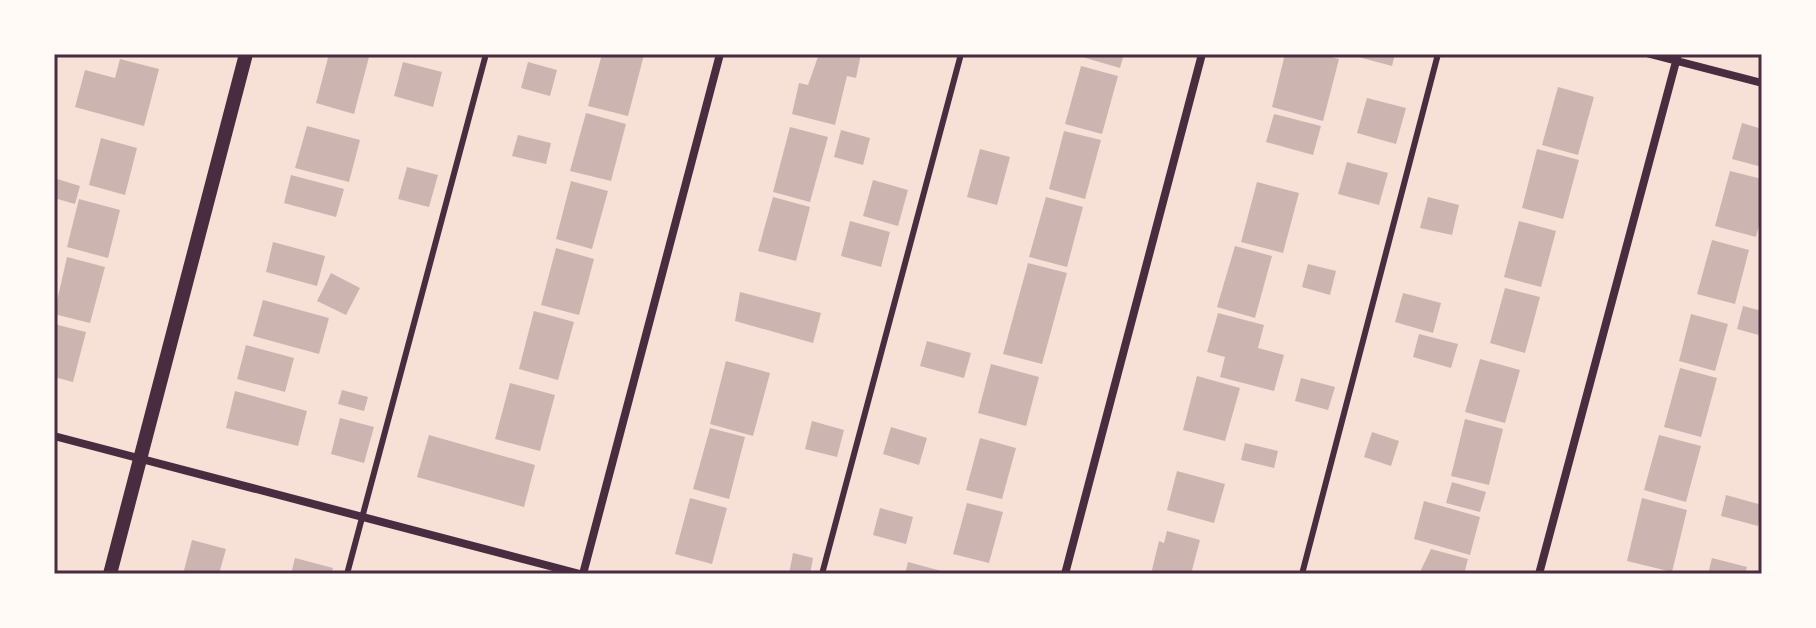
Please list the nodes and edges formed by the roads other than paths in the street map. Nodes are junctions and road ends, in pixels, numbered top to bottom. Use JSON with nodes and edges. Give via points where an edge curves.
{"nodes":[{"id":1,"x":246,"y":54,"type":"edge"},
{"id":2,"x":486,"y":54,"type":"edge"},
{"id":3,"x":720,"y":54,"type":"edge"},
{"id":4,"x":961,"y":54,"type":"edge"},
{"id":5,"x":1202,"y":54,"type":"edge"},
{"id":6,"x":1438,"y":54,"type":"edge"},
{"id":7,"x":1650,"y":54,"type":"edge"},
{"id":8,"x":1677,"y":57,"type":"edge"},
{"id":9,"x":1762,"y":83,"type":"edge"},
{"id":10,"x":54,"y":436,"type":"edge"},
{"id":11,"x":140,"y":459,"type":"junction"},
{"id":12,"x":362,"y":517,"type":"junction"},
{"id":13,"x":110,"y":574,"type":"edge"},
{"id":14,"x":347,"y":574,"type":"edge"},
{"id":15,"x":581,"y":574,"type":"edge"},
{"id":16,"x":822,"y":574,"type":"edge"},
{"id":17,"x":1065,"y":574,"type":"edge"},
{"id":18,"x":1302,"y":574,"type":"edge"},
{"id":19,"x":1539,"y":574,"type":"edge"}],
"edges":[{"from":1,"to":11,"type":"street"},
{"from":2,"to":12,"type":"lane"},
{"from":3,"to":15,"type":"street"},
{"from":4,"to":16,"type":"lane"},
{"from":5,"to":17,"type":"street"},
{"from":6,"to":18,"type":"lane"},
{"from":7,"to":8,"type":"street"},
{"from":8,"to":9,"type":"street"},
{"from":8,"to":19,"type":"street"},
{"from":10,"to":11,"type":"street"},
{"from":11,"to":12,"type":"street"},
{"from":11,"to":13,"type":"street"},
{"from":12,"to":14,"type":"lane"},
{"from":12,"to":15,"type":"street"}]}
